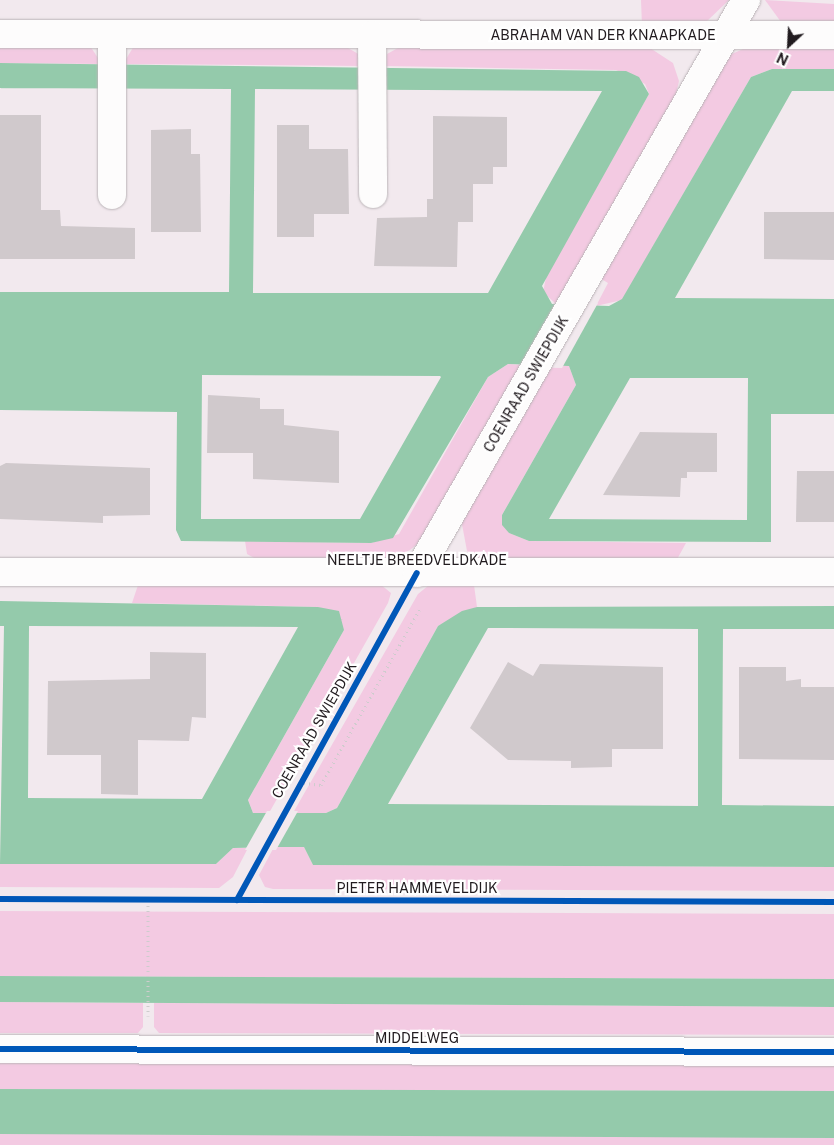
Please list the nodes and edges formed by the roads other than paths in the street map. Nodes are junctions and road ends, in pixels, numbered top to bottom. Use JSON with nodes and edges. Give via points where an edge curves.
{"nodes":[{"id":1,"x":746,"y":0,"type":"edge"},
{"id":2,"x":0,"y":34,"type":"edge"},
{"id":3,"x":727,"y":35,"type":"junction"},
{"id":4,"x":834,"y":35,"type":"edge"},
{"id":5,"x":112,"y":44,"type":"junction"},
{"id":6,"x":372,"y":45,"type":"junction"},
{"id":7,"x":373,"y":194,"type":"dead end"},
{"id":8,"x":112,"y":195,"type":"dead end"},
{"id":9,"x":0,"y":572,"type":"edge"},
{"id":10,"x":834,"y":572,"type":"edge"},
{"id":11,"x":417,"y":573,"type":"junction"},
{"id":12,"x":0,"y":1049,"type":"edge"},
{"id":13,"x":834,"y":1052,"type":"edge"}],
"edges":[{"from":1,"to":3,"type":"street","name":"COENRAAD SWIEPDIJK"},
{"from":2,"to":5,"type":"street","name":"ABRAHAM VAN DER KNAAPKADE"},
{"from":3,"to":4,"type":"street","name":"ABRAHAM VAN DER KNAAPKADE"},
{"from":3,"to":6,"type":"street","name":"ABRAHAM VAN DER KNAAPKADE"},
{"from":3,"to":11,"type":"street","name":"COENRAAD SWIEPDIJK"},
{"from":5,"to":6,"type":"street","name":"ABRAHAM VAN DER KNAAPKADE"},
{"from":5,"to":8,"type":"street"},
{"from":6,"to":7,"type":"street"},
{"from":9,"to":11,"type":"street","name":"NEELTJE BREEDVELDKADE"},
{"from":10,"to":11,"type":"street","name":"NEELTJE BREEDVELDKADE"},
{"from":12,"to":13,"type":"street","name":"MIDDELWEG"}]}
